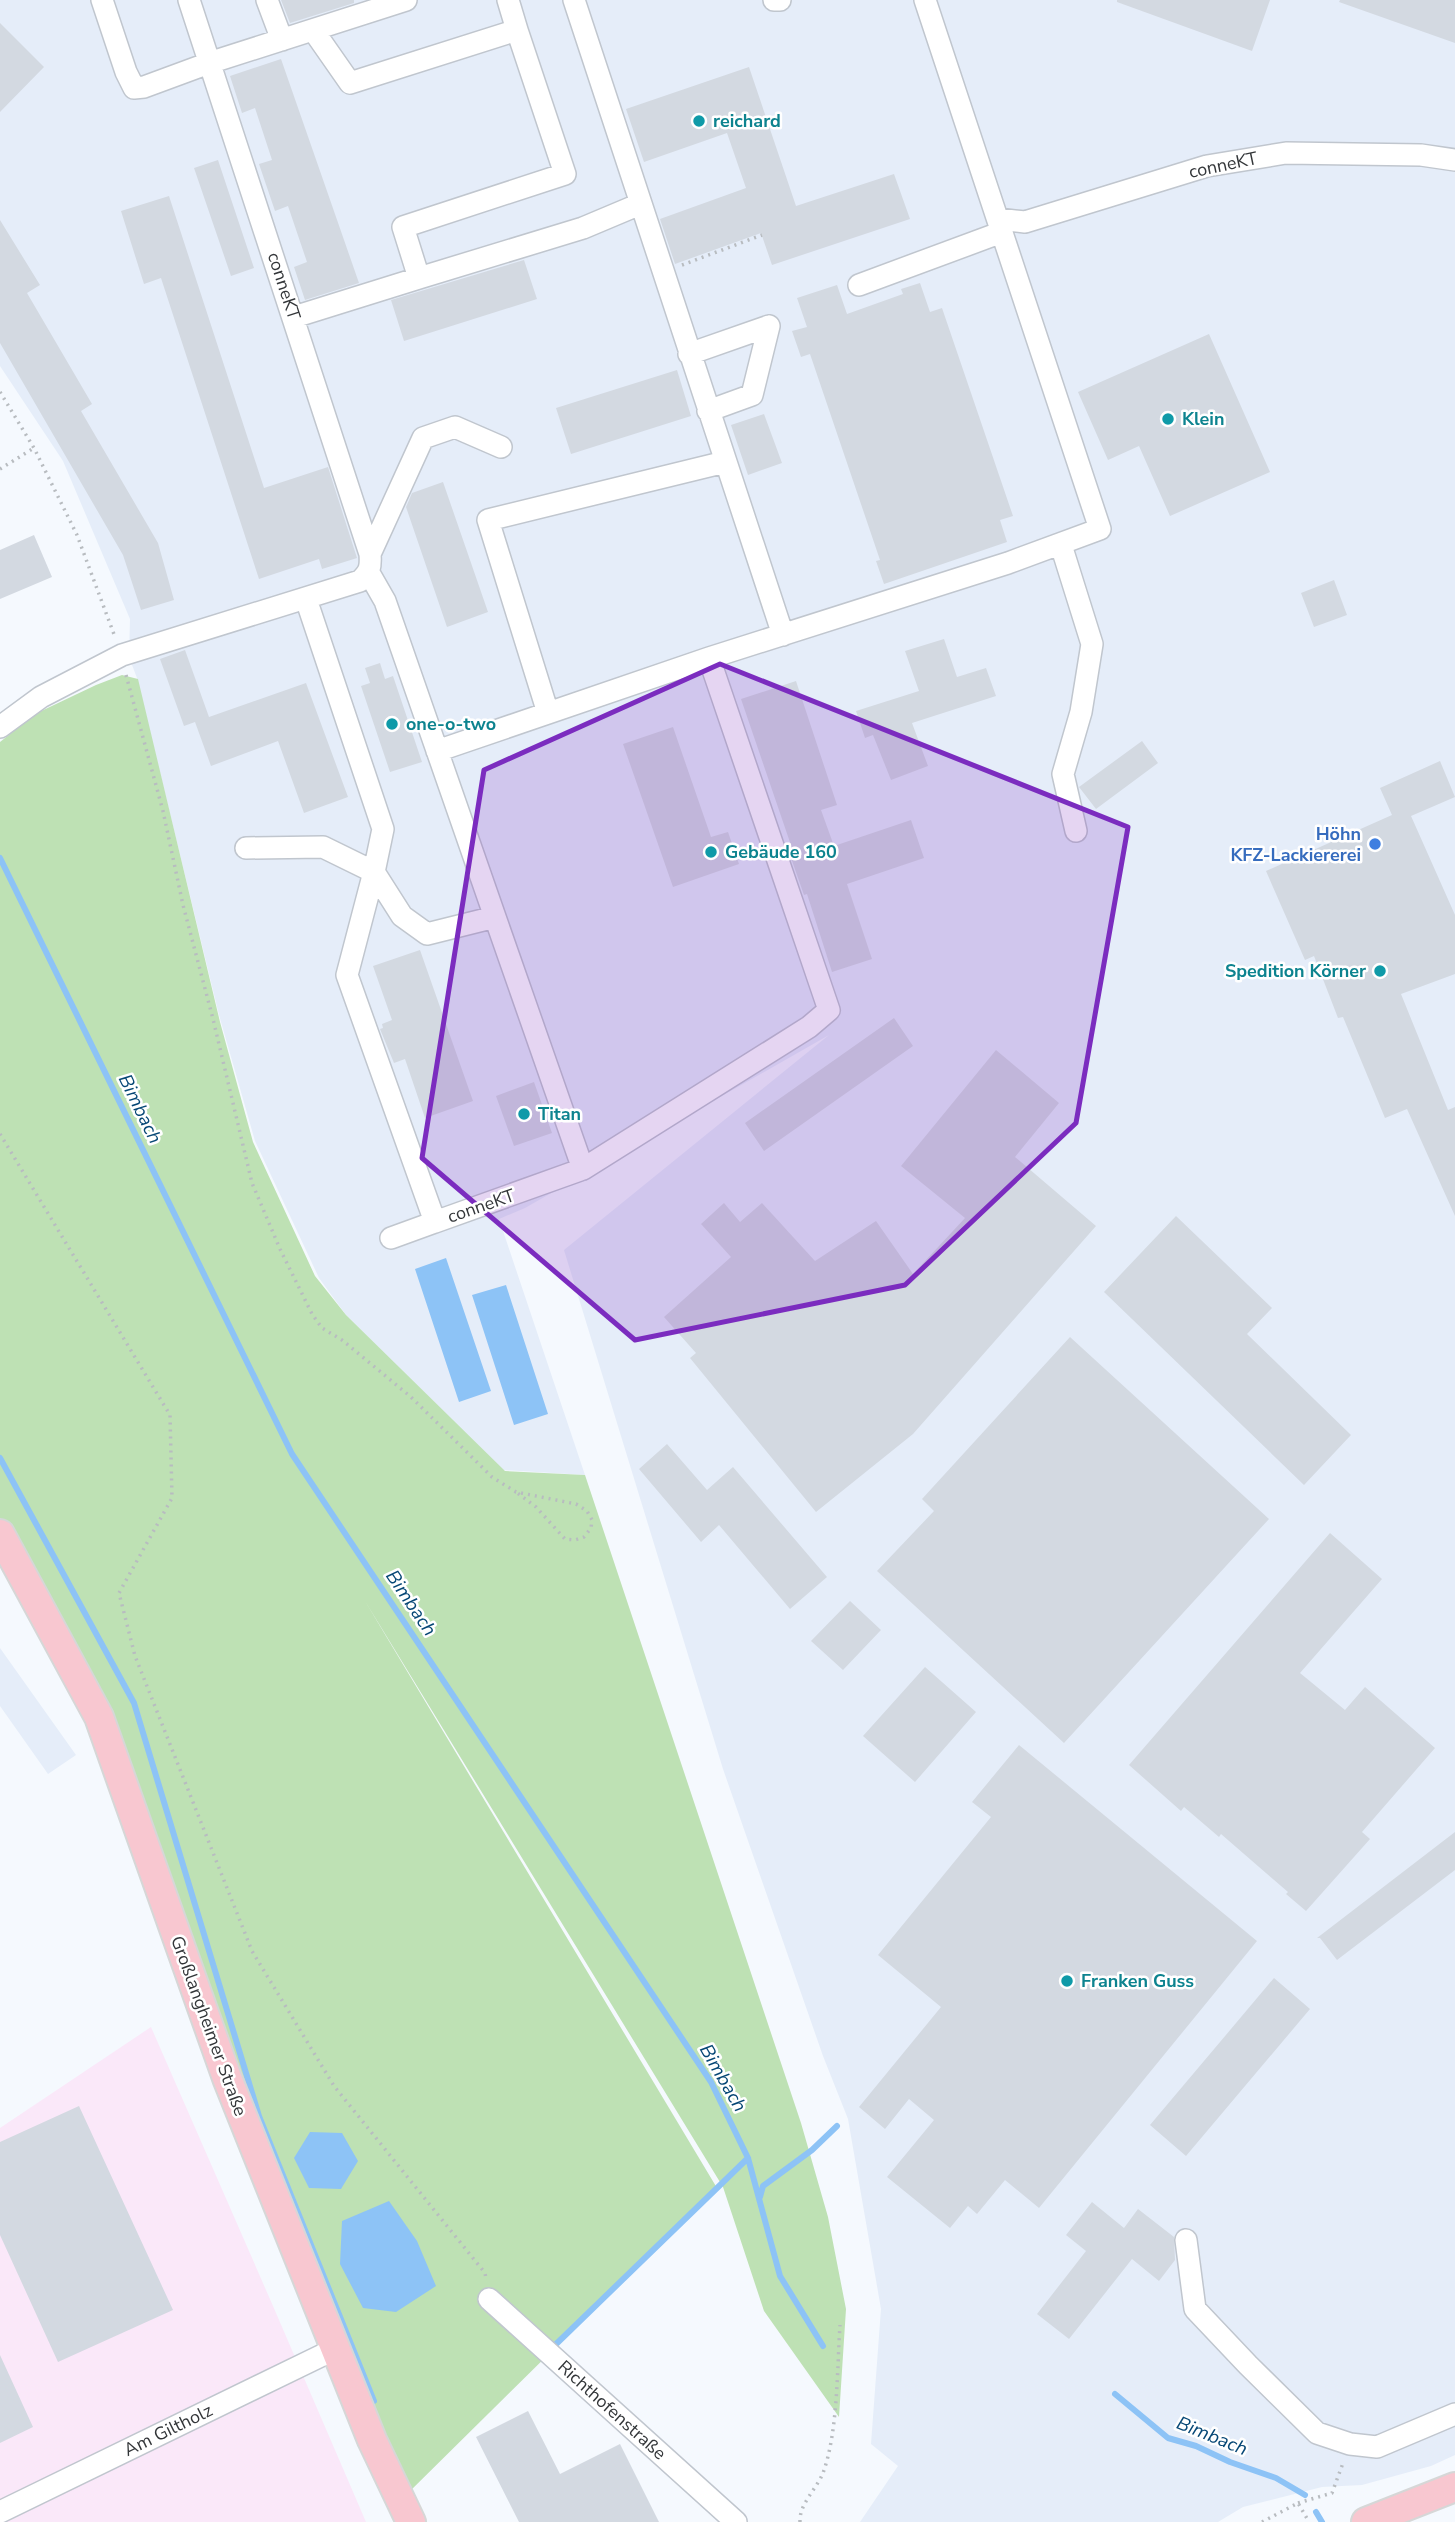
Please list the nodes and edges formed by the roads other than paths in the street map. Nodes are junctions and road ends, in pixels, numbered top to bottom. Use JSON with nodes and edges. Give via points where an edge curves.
{"nodes":[{"id":1,"x":102,"y":0,"type":"edge"},
{"id":2,"x":188,"y":0,"type":"edge"},
{"id":3,"x":267,"y":0,"type":"edge"},
{"id":4,"x":406,"y":0,"type":"edge"},
{"id":5,"x":508,"y":0,"type":"edge"},
{"id":6,"x":574,"y":0,"type":"edge"},
{"id":7,"x":774,"y":0,"type":"edge"},
{"id":8,"x":780,"y":0,"type":"edge"},
{"id":9,"x":925,"y":0,"type":"edge"},
{"id":10,"x":313,"y":30,"type":"junction"},
{"id":11,"x":517,"y":30,"type":"junction"},
{"id":12,"x":282,"y":40,"type":"junction"},
{"id":13,"x":209,"y":63,"type":"junction"},
{"id":14,"x":1455,"y":160,"type":"edge"},
{"id":15,"x":640,"y":204,"type":"junction"},
{"id":16,"x":1000,"y":225,"type":"junction"},
{"id":17,"x":419,"y":278,"type":"junction"},
{"id":18,"x":859,"y":285,"type":"dead end"},
{"id":19,"x":294,"y":317,"type":"junction"},
{"id":20,"x":689,"y":354,"type":"junction"},
{"id":21,"x":708,"y":411,"type":"junction"},
{"id":22,"x":501,"y":447,"type":"dead end"},
{"id":23,"x":725,"y":462,"type":"junction"},
{"id":24,"x":1061,"y":545,"type":"junction"},
{"id":25,"x":369,"y":564,"type":"junction"},
{"id":26,"x":306,"y":599,"type":"junction"},
{"id":27,"x":783,"y":635,"type":"junction"},
{"id":28,"x":709,"y":658,"type":"junction"},
{"id":29,"x":548,"y":713,"type":"junction"},
{"id":30,"x":0,"y":727,"type":"edge"},
{"id":31,"x":436,"y":751,"type":"junction"},
{"id":32,"x":1076,"y":831,"type":"dead end"},
{"id":33,"x":246,"y":848,"type":"dead end"},
{"id":34,"x":374,"y":872,"type":"junction"},
{"id":35,"x":495,"y":917,"type":"junction"},
{"id":36,"x":583,"y":1168,"type":"junction"},
{"id":37,"x":435,"y":1222,"type":"junction"},
{"id":38,"x":391,"y":1238,"type":"dead end"},
{"id":39,"x":0,"y":1534,"type":"edge"},
{"id":40,"x":1186,"y":2240,"type":"dead end"},
{"id":41,"x":489,"y":2299,"type":"road end"},
{"id":42,"x":335,"y":2349,"type":"junction"},
{"id":43,"x":1455,"y":2414,"type":"edge"},
{"id":44,"x":1455,"y":2487,"type":"edge"},
{"id":45,"x":0,"y":2512,"type":"edge"},
{"id":46,"x":411,"y":2522,"type":"edge"},
{"id":47,"x":736,"y":2522,"type":"edge"},
{"id":48,"x":1366,"y":2522,"type":"edge"}],
"edges":[{"from":1,"to":13,"type":"street","via":[[134,88]]},
{"from":2,"to":13,"type":"street","name":"conneKT"},
{"from":3,"to":12,"type":"street"},
{"from":4,"to":10,"type":"street"},
{"from":5,"to":11,"type":"street"},
{"from":6,"to":15,"type":"street"},
{"from":7,"to":8,"type":"street"},
{"from":9,"to":16,"type":"street"},
{"from":10,"to":11,"type":"street","via":[[350,83]]},
{"from":10,"to":12,"type":"street"},
{"from":11,"to":17,"type":"street","via":[[565,174],[403,227]]},
{"from":12,"to":13,"type":"street"},
{"from":13,"to":19,"type":"street","name":"conneKT"},
{"from":14,"to":16,"type":"street","name":"conneKT","via":[[1421,155],[1286,153],[1207,166],[1025,222]]},
{"from":15,"to":17,"type":"street","via":[[583,228]]},
{"from":15,"to":20,"type":"street"},
{"from":16,"to":18,"type":"street"},
{"from":16,"to":24,"type":"street","via":[[1100,528]]},
{"from":17,"to":19,"type":"street"},
{"from":19,"to":25,"type":"street","name":"conneKT"},
{"from":20,"to":21,"type":"street"},
{"from":20,"to":21,"type":"street","via":[[769,326],[752,395]]},
{"from":21,"to":23,"type":"street"},
{"from":22,"to":25,"type":"street","via":[[455,427],[423,438]]},
{"from":23,"to":27,"type":"street"},
{"from":23,"to":29,"type":"street","via":[[488,520]]},
{"from":24,"to":27,"type":"street"},
{"from":24,"to":32,"type":"street","via":[[1092,644],[1081,712],[1063,774]]},
{"from":25,"to":26,"type":"street","via":[[360,581]]},
{"from":25,"to":31,"type":"street","name":"conneKT"},
{"from":26,"to":30,"type":"street","via":[[122,655],[41,697]]},
{"from":26,"to":34,"type":"street","name":"conneKT","via":[[383,829]]},
{"from":27,"to":28,"type":"street"},
{"from":28,"to":29,"type":"street"},
{"from":28,"to":36,"type":"street","via":[[829,1010]]},
{"from":29,"to":31,"type":"street"},
{"from":31,"to":35,"type":"street","name":"conneKT"},
{"from":33,"to":34,"type":"street","via":[[323,847]]},
{"from":34,"to":35,"type":"street","via":[[402,916],[427,934]]},
{"from":34,"to":37,"type":"street","name":"conneKT","via":[[347,975]]},
{"from":35,"to":36,"type":"street","name":"conneKT"},
{"from":36,"to":37,"type":"street","name":"conneKT"},
{"from":37,"to":38,"type":"street"},
{"from":39,"to":42,"type":"main road","name":"Großlangheimer Straße","via":[[99,1717],[227,2078]]},
{"from":40,"to":43,"type":"street","via":[[1195,2309],[1318,2433],[1377,2447]]},
{"from":41,"to":47,"type":"street","name":"Richthofenstraße"},
{"from":42,"to":45,"type":"street","name":"Am Giltholz"},
{"from":42,"to":46,"type":"main road","name":"Großlangheimer Straße"},
{"from":44,"to":48,"type":"main road"}]}
